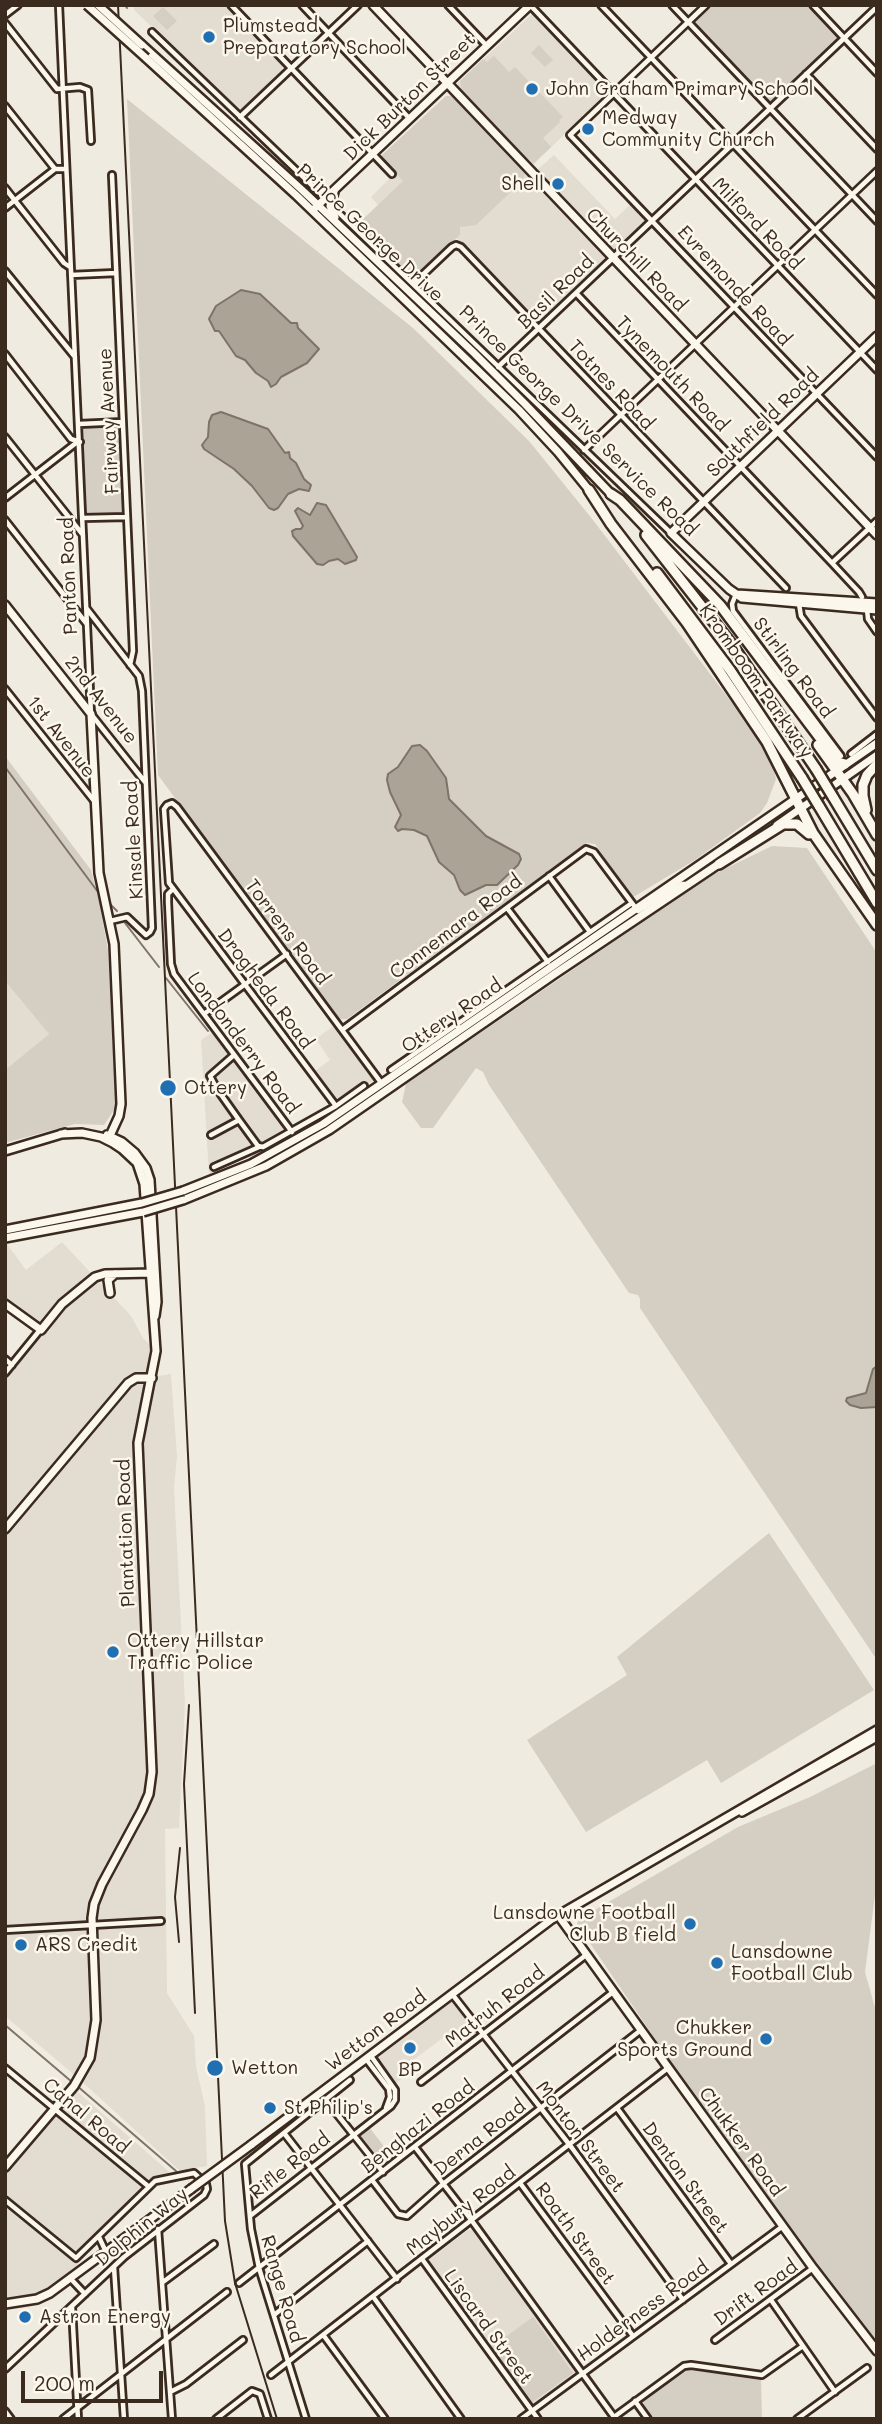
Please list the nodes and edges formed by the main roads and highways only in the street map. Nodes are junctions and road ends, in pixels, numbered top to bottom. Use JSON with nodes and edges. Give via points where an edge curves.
{"nodes":[{"id":1,"x":87,"y":5,"type":"edge"},
{"id":2,"x":98,"y":5,"type":"edge"},
{"id":3,"x":373,"y":5,"type":"edge"},
{"id":4,"x":530,"y":5,"type":"edge"},
{"id":5,"x":447,"y":84,"type":"junction"},
{"id":6,"x":328,"y":200,"type":"junction"},
{"id":7,"x":315,"y":208,"type":"junction"},
{"id":8,"x":359,"y":244,"type":"junction"},
{"id":9,"x":877,"y":336,"type":"edge"},
{"id":10,"x":777,"y":431,"type":"junction"},
{"id":11,"x":589,"y":491,"type":"junction"},
{"id":12,"x":611,"y":494,"type":"junction"},
{"id":13,"x":671,"y":533,"type":"joint"},
{"id":14,"x":877,"y":535,"type":"edge"},
{"id":15,"x":736,"y":594,"type":"junction"},
{"id":16,"x":877,"y":603,"type":"edge"},
{"id":17,"x":5,"y":605,"type":"edge"},
{"id":18,"x":877,"y":610,"type":"edge"},
{"id":19,"x":787,"y":696,"type":"junction"},
{"id":20,"x":91,"y":714,"type":"joint"},
{"id":21,"x":102,"y":727,"type":"road end"},
{"id":22,"x":92,"y":730,"type":"junction"},
{"id":23,"x":877,"y":743,"type":"edge"},
{"id":24,"x":877,"y":755,"type":"edge"},
{"id":25,"x":843,"y":760,"type":"junction"},
{"id":26,"x":877,"y":764,"type":"edge"},
{"id":27,"x":835,"y":770,"type":"junction"},
{"id":28,"x":842,"y":780,"type":"junction"},
{"id":29,"x":794,"y":798,"type":"junction"},
{"id":30,"x":800,"y":809,"type":"junction"},
{"id":31,"x":874,"y":830,"type":"edge"},
{"id":32,"x":825,"y":854,"type":"junction"},
{"id":33,"x":719,"y":863,"type":"junction"},
{"id":34,"x":877,"y":870,"type":"edge"},
{"id":35,"x":877,"y":903,"type":"edge"},
{"id":36,"x":877,"y":925,"type":"edge"},
{"id":37,"x":115,"y":1124,"type":"junction"},
{"id":38,"x":96,"y":1132,"type":"junction"},
{"id":39,"x":61,"y":1134,"type":"junction"},
{"id":40,"x":109,"y":1138,"type":"junction"},
{"id":41,"x":5,"y":1151,"type":"edge"},
{"id":42,"x":143,"y":1208,"type":"junction"},
{"id":43,"x":5,"y":1230,"type":"edge"},
{"id":44,"x":5,"y":1238,"type":"edge"},
{"id":45,"x":153,"y":1273,"type":"junction"},
{"id":46,"x":116,"y":1274,"type":"junction"},
{"id":47,"x":110,"y":1293,"type":"dead end"},
{"id":48,"x":5,"y":1304,"type":"edge"},
{"id":49,"x":152,"y":1378,"type":"junction"},
{"id":50,"x":5,"y":1529,"type":"edge"},
{"id":51,"x":877,"y":1730,"type":"edge"},
{"id":52,"x":877,"y":1737,"type":"edge"},
{"id":53,"x":701,"y":1833,"type":"junction"},
{"id":54,"x":558,"y":1915,"type":"junction"},
{"id":55,"x":5,"y":2167,"type":"edge"},
{"id":56,"x":5,"y":2304,"type":"edge"},
{"id":57,"x":877,"y":2351,"type":"edge"}],
"edges":[{"from":1,"to":7,"type":"main road","name":"Prince George Drive","bridge":true},
{"from":2,"to":7,"type":"main road","name":"Prince George Drive","bridge":true},
{"from":3,"to":5,"type":"main road","name":"Churchill Road"},
{"from":4,"to":5,"type":"main road","name":"Dick Burton Street"},
{"from":5,"to":6,"type":"main road","name":"Dick Burton Street"},
{"from":5,"to":10,"type":"main road","name":"Churchill Road"},
{"from":6,"to":7,"type":"main road"},
{"from":6,"to":8,"type":"main road","via":[[334,216]]},
{"from":7,"to":8,"type":"main road","name":"Prince George Drive"},
{"from":7,"to":11,"type":"main road","name":"Prince George Drive","via":[[519,410]]},
{"from":8,"to":12,"type":"main road","name":"Prince George Drive","via":[[517,395]]},
{"from":9,"to":10,"type":"main road","name":"Southfield Road"},
{"from":10,"to":13,"type":"main road","name":"Southfield Road"},
{"from":10,"to":14,"type":"main road","name":"Churchill Road"},
{"from":11,"to":29,"type":"highway","via":[[747,710],[774,753]]},
{"from":11,"to":35,"type":"highway","name":"Kromboom Parkway","bridge":true,"via":[[747,695]]},
{"from":12,"to":19,"type":"highway","via":[[720,605]]},
{"from":12,"to":34,"type":"highway","name":"Kromboom Parkway","bridge":true,"via":[[674,568],[768,694]]},
{"from":13,"to":15,"type":"main road","name":"Prince George Drive Service Road"},
{"from":15,"to":16,"type":"main road"},
{"from":15,"to":18,"type":"main road","via":[[746,599]]},
{"from":17,"to":20,"type":"main road","name":"2nd Avenue"},
{"from":19,"to":25,"type":"highway","via":[[838,762]]},
{"from":19,"to":27,"type":"highway"},
{"from":20,"to":22,"type":"main road","name":"Panton Road"},
{"from":21,"to":22,"type":"main road"},
{"from":22,"to":37,"type":"main road","name":"Panton Road","via":[[100,883],[114,944],[121,1104]]},
{"from":23,"to":25,"type":"main road","name":"Ottery Road"},
{"from":24,"to":28,"type":"main road","name":"Ottery Road"},
{"from":25,"to":27,"type":"main road","name":"Ottery Road"},
{"from":26,"to":31,"type":"highway","via":[[867,775],[862,792]]},
{"from":27,"to":28,"type":"highway"},
{"from":27,"to":29,"type":"main road","name":"Ottery Road"},
{"from":28,"to":30,"type":"main road","name":"Ottery Road"},
{"from":28,"to":31,"type":"highway"},
{"from":29,"to":30,"type":"highway"},
{"from":29,"to":42,"type":"main road","name":"Ottery Road","bridge":true,"via":[[323,1124],[235,1171]]},
{"from":30,"to":32,"type":"highway"},
{"from":30,"to":33,"type":"main road","name":"Ottery Road"},
{"from":32,"to":33,"type":"highway","via":[[804,828],[790,823]]},
{"from":32,"to":36,"type":"highway"},
{"from":33,"to":42,"type":"main road","name":"Ottery Road","bridge":true,"via":[[329,1130],[220,1186]]},
{"from":37,"to":38,"type":"main road"},
{"from":37,"to":40,"type":"main road","name":"Panton Road"},
{"from":38,"to":39,"type":"main road","name":"Plantation Road"},
{"from":38,"to":40,"type":"main road","name":"Plantation Road"},
{"from":39,"to":40,"type":"main road","name":"Plantation Road"},
{"from":39,"to":41,"type":"main road","name":"Plantation Road"},
{"from":40,"to":45,"type":"main road","name":"Plantation Road","via":[[131,1149],[148,1174]]},
{"from":42,"to":43,"type":"main road","name":"Ottery Road"},
{"from":42,"to":44,"type":"main road","name":"Ottery Road"},
{"from":45,"to":46,"type":"main road"},
{"from":45,"to":49,"type":"main road","name":"Plantation Road","via":[[157,1302]]},
{"from":46,"to":47,"type":"main road","via":[[108,1280]]},
{"from":46,"to":48,"type":"main road","via":[[90,1280],[41,1330]]},
{"from":49,"to":50,"type":"main road","via":[[131,1381]]},
{"from":49,"to":55,"type":"main road","name":"Plantation Road","via":[[138,1443],[152,1772],[149,1794],[94,1905],[96,2020],[89,2061]]},
{"from":51,"to":53,"type":"main road","name":"Wetton Road"},
{"from":52,"to":53,"type":"main road","name":"Wetton Road"},
{"from":53,"to":54,"type":"main road","name":"Wetton Road"},
{"from":54,"to":56,"type":"main road","name":"Wetton Road","bridge":true,"via":[[107,2252],[42,2297]]},
{"from":54,"to":57,"type":"main road","name":"Chukker Road"}]}
